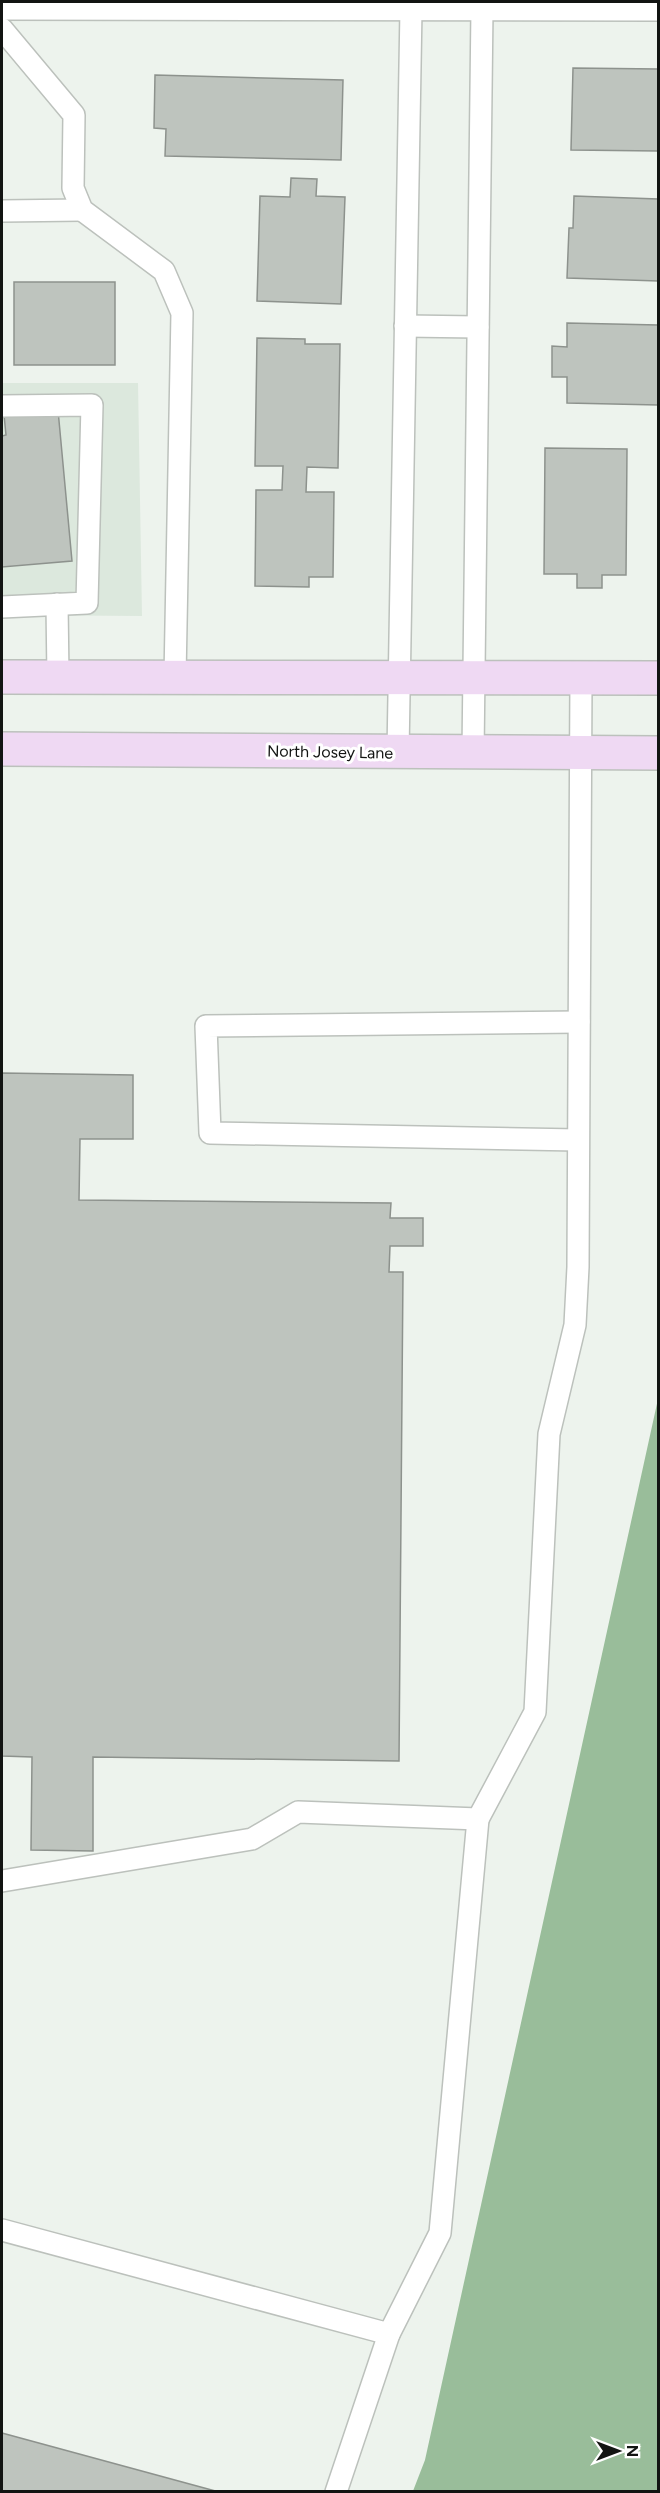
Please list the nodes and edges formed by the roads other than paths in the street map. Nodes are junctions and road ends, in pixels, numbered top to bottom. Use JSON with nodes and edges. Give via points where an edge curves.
{"nodes":[{"id":1,"x":186,"y":5,"type":"edge"},
{"id":2,"x":257,"y":5,"type":"edge"},
{"id":3,"x":2,"y":9,"type":"edge"},
{"id":4,"x":411,"y":9,"type":"junction"},
{"id":5,"x":482,"y":9,"type":"junction"},
{"id":6,"x":658,"y":10,"type":"edge"},
{"id":7,"x":2,"y":29,"type":"edge"},
{"id":8,"x":82,"y":210,"type":"junction"},
{"id":9,"x":2,"y":211,"type":"edge"},
{"id":10,"x":405,"y":326,"type":"junction"},
{"id":11,"x":478,"y":327,"type":"junction"},
{"id":12,"x":2,"y":406,"type":"edge"},
{"id":13,"x":57,"y":604,"type":"junction"},
{"id":14,"x":2,"y":607,"type":"edge"},
{"id":15,"x":2,"y":677,"type":"edge"},
{"id":16,"x":58,"y":677,"type":"junction"},
{"id":17,"x":175,"y":677,"type":"junction"},
{"id":18,"x":398,"y":677,"type":"junction"},
{"id":19,"x":473,"y":677,"type":"junction"},
{"id":20,"x":581,"y":678,"type":"junction"},
{"id":21,"x":658,"y":678,"type":"edge"},
{"id":22,"x":2,"y":748,"type":"edge"},
{"id":23,"x":398,"y":752,"type":"junction"},
{"id":24,"x":473,"y":753,"type":"junction"},
{"id":25,"x":580,"y":753,"type":"junction"},
{"id":26,"x":658,"y":753,"type":"edge"},
{"id":27,"x":579,"y":1022,"type":"junction"},
{"id":28,"x":578,"y":1140,"type":"junction"},
{"id":29,"x":478,"y":1819,"type":"junction"},
{"id":30,"x":2,"y":1881,"type":"edge"},
{"id":31,"x":2,"y":2230,"type":"edge"},
{"id":32,"x":389,"y":2334,"type":"junction"},
{"id":33,"x":336,"y":2492,"type":"edge"}],
"edges":[{"from":1,"to":2,"type":"lane"},
{"from":1,"to":3,"type":"lane"},
{"from":2,"to":4,"type":"lane"},
{"from":4,"to":5,"type":"lane"},
{"from":4,"to":10,"type":"lane"},
{"from":5,"to":6,"type":"lane"},
{"from":5,"to":11,"type":"lane"},
{"from":7,"to":8,"type":"lane","via":[[74,115],[73,188]]},
{"from":8,"to":9,"type":"lane"},
{"from":8,"to":17,"type":"lane","via":[[164,271],[182,313]]},
{"from":10,"to":11,"type":"lane"},
{"from":10,"to":18,"type":"lane"},
{"from":11,"to":19,"type":"lane"},
{"from":12,"to":13,"type":"lane","via":[[92,405],[87,603]]},
{"from":13,"to":14,"type":"lane"},
{"from":13,"to":16,"type":"lane"},
{"from":15,"to":16,"type":"main road"},
{"from":16,"to":17,"type":"main road"},
{"from":17,"to":18,"type":"main road"},
{"from":18,"to":19,"type":"main road"},
{"from":18,"to":23,"type":"lane"},
{"from":19,"to":20,"type":"main road"},
{"from":19,"to":24,"type":"lane"},
{"from":20,"to":21,"type":"main road"},
{"from":20,"to":25,"type":"lane"},
{"from":22,"to":23,"type":"main road","name":"North Josey Lane"},
{"from":23,"to":24,"type":"main road","name":"North Josey Lane"},
{"from":24,"to":25,"type":"main road","name":"North Josey Lane"},
{"from":25,"to":26,"type":"main road","name":"North Josey Lane"},
{"from":25,"to":27,"type":"lane"},
{"from":27,"to":28,"type":"lane"},
{"from":27,"to":28,"type":"lane","via":[[206,1026],[210,1133]]},
{"from":28,"to":29,"type":"lane","via":[[575,1325],[549,1434],[535,1712]]},
{"from":29,"to":30,"type":"lane","via":[[298,1812],[252,1839]]},
{"from":29,"to":32,"type":"lane","via":[[440,2233]]},
{"from":31,"to":32,"type":"lane"},
{"from":32,"to":33,"type":"lane"}]}
